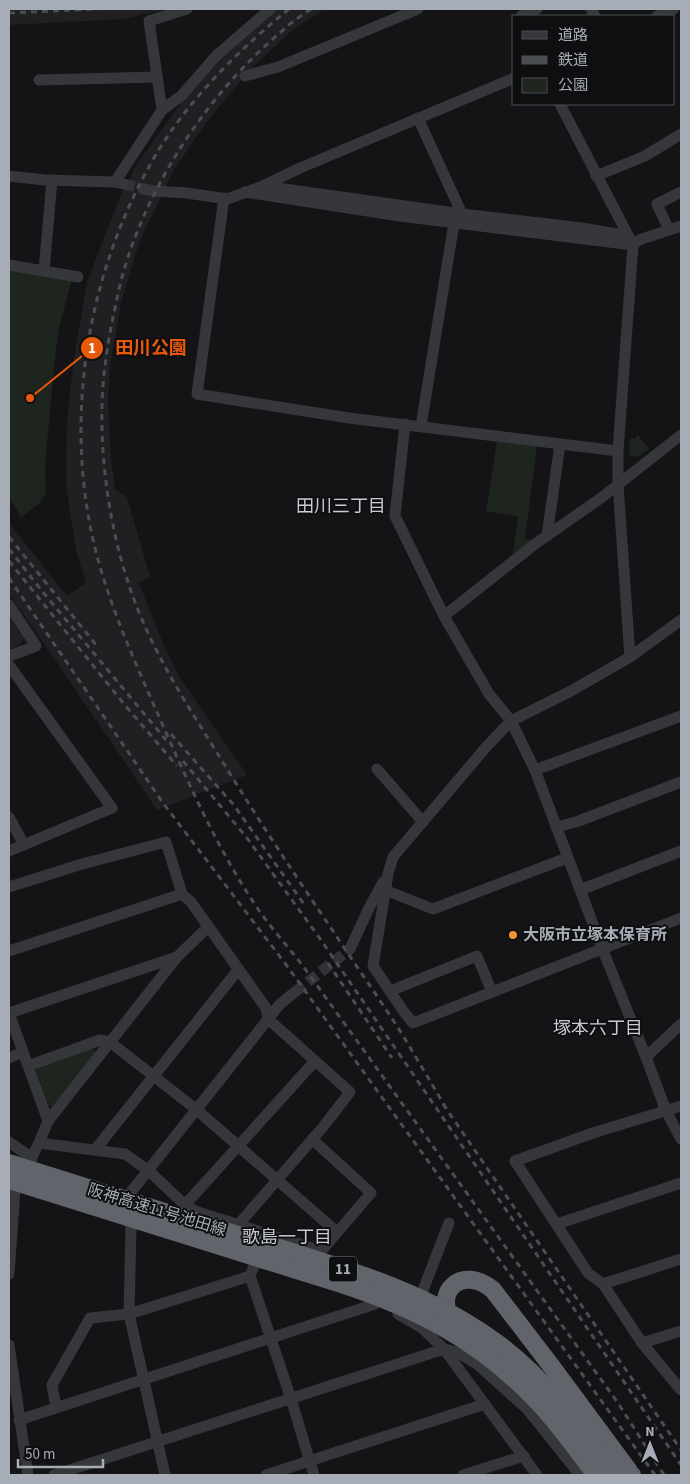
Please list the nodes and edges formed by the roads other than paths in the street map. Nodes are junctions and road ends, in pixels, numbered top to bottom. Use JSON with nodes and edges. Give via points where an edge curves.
{"nodes":[{"id":1,"x":187,"y":9,"type":"edge"},
{"id":2,"x":270,"y":9,"type":"edge"},
{"id":3,"x":418,"y":9,"type":"edge"},
{"id":4,"x":537,"y":9,"type":"edge"},
{"id":5,"x":674,"y":9,"type":"edge"},
{"id":6,"x":522,"y":15,"type":"edge"},
{"id":7,"x":659,"y":15,"type":"edge"},
{"id":8,"x":245,"y":76,"type":"dead end"},
{"id":9,"x":157,"y":77,"type":"junction"},
{"id":10,"x":512,"y":79,"type":"edge"},
{"id":11,"x":39,"y":80,"type":"dead end"},
{"id":12,"x":560,"y":105,"type":"edge"},
{"id":13,"x":162,"y":110,"type":"junction"},
{"id":14,"x":418,"y":118,"type":"junction"},
{"id":15,"x":681,"y":134,"type":"edge"},
{"id":16,"x":9,"y":176,"type":"edge"},
{"id":17,"x":596,"y":176,"type":"junction"},
{"id":18,"x":52,"y":180,"type":"junction"},
{"id":19,"x":262,"y":186,"type":"junction"},
{"id":20,"x":143,"y":189,"type":"tunnel mouth"},
{"id":21,"x":245,"y":192,"type":"junction"},
{"id":22,"x":681,"y":192,"type":"edge"},
{"id":23,"x":224,"y":198,"type":"junction"},
{"id":24,"x":458,"y":219,"type":"junction"},
{"id":25,"x":681,"y":226,"type":"edge"},
{"id":26,"x":669,"y":230,"type":"junction"},
{"id":27,"x":630,"y":241,"type":"junction"},
{"id":28,"x":9,"y":265,"type":"edge"},
{"id":29,"x":44,"y":271,"type":"junction"},
{"id":30,"x":78,"y":277,"type":"dead end"},
{"id":31,"x":405,"y":424,"type":"junction"},
{"id":32,"x":421,"y":426,"type":"junction"},
{"id":33,"x":681,"y":435,"type":"edge"},
{"id":34,"x":560,"y":444,"type":"junction"},
{"id":35,"x":618,"y":451,"type":"junction"},
{"id":36,"x":618,"y":484,"type":"junction"},
{"id":37,"x":547,"y":536,"type":"junction"},
{"id":38,"x":9,"y":605,"type":"edge"},
{"id":39,"x":444,"y":616,"type":"junction"},
{"id":40,"x":681,"y":620,"type":"edge"},
{"id":41,"x":9,"y":656,"type":"edge"},
{"id":42,"x":630,"y":657,"type":"junction"},
{"id":43,"x":9,"y":665,"type":"edge"},
{"id":44,"x":681,"y":716,"type":"edge"},
{"id":45,"x":511,"y":721,"type":"junction"},
{"id":46,"x":378,"y":769,"type":"dead end"},
{"id":47,"x":535,"y":770,"type":"junction"},
{"id":48,"x":681,"y":782,"type":"edge"},
{"id":49,"x":9,"y":817,"type":"edge"},
{"id":50,"x":423,"y":822,"type":"junction"},
{"id":51,"x":556,"y":827,"type":"junction"},
{"id":52,"x":24,"y":845,"type":"junction"},
{"id":53,"x":9,"y":851,"type":"edge"},
{"id":54,"x":681,"y":852,"type":"edge"},
{"id":55,"x":567,"y":858,"type":"junction"},
{"id":56,"x":388,"y":874,"type":"junction"},
{"id":57,"x":9,"y":886,"type":"edge"},
{"id":58,"x":385,"y":890,"type":"junction"},
{"id":59,"x":580,"y":890,"type":"junction"},
{"id":60,"x":182,"y":894,"type":"junction"},
{"id":61,"x":681,"y":918,"type":"edge"},
{"id":62,"x":208,"y":928,"type":"junction"},
{"id":63,"x":602,"y":948,"type":"junction"},
{"id":64,"x":350,"y":949,"type":"tunnel mouth"},
{"id":65,"x":9,"y":952,"type":"edge"},
{"id":66,"x":177,"y":957,"type":"junction"},
{"id":67,"x":238,"y":970,"type":"junction"},
{"id":68,"x":390,"y":991,"type":"junction"},
{"id":69,"x":294,"y":992,"type":"tunnel mouth"},
{"id":70,"x":492,"y":992,"type":"junction"},
{"id":71,"x":9,"y":1013,"type":"edge"},
{"id":72,"x":268,"y":1019,"type":"junction"},
{"id":73,"x":681,"y":1024,"type":"edge"},
{"id":74,"x":110,"y":1042,"type":"junction"},
{"id":75,"x":23,"y":1052,"type":"junction"},
{"id":76,"x":646,"y":1057,"type":"junction"},
{"id":77,"x":9,"y":1058,"type":"edge"},
{"id":78,"x":315,"y":1061,"type":"junction"},
{"id":79,"x":28,"y":1066,"type":"junction"},
{"id":80,"x":154,"y":1077,"type":"junction"},
{"id":81,"x":681,"y":1106,"type":"edge"},
{"id":82,"x":197,"y":1110,"type":"junction"},
{"id":83,"x":666,"y":1111,"type":"junction"},
{"id":84,"x":48,"y":1121,"type":"junction"},
{"id":85,"x":312,"y":1139,"type":"junction"},
{"id":86,"x":681,"y":1139,"type":"edge"},
{"id":87,"x":9,"y":1142,"type":"edge"},
{"id":88,"x":39,"y":1143,"type":"junction"},
{"id":89,"x":238,"y":1146,"type":"junction"},
{"id":90,"x":95,"y":1150,"type":"junction"},
{"id":91,"x":32,"y":1158,"type":"junction"},
{"id":92,"x":9,"y":1163,"type":"edge"},
{"id":93,"x":149,"y":1171,"type":"junction"},
{"id":94,"x":277,"y":1181,"type":"junction"},
{"id":95,"x":681,"y":1183,"type":"edge"},
{"id":96,"x":11,"y":1186,"type":"edge"},
{"id":97,"x":185,"y":1205,"type":"junction"},
{"id":98,"x":114,"y":1222,"type":"junction"},
{"id":99,"x":449,"y":1223,"type":"dead end"},
{"id":100,"x":557,"y":1224,"type":"junction"},
{"id":101,"x":238,"y":1225,"type":"junction"},
{"id":102,"x":130,"y":1227,"type":"junction"},
{"id":103,"x":337,"y":1232,"type":"junction"},
{"id":104,"x":10,"y":1235,"type":"edge"},
{"id":105,"x":321,"y":1251,"type":"junction"},
{"id":106,"x":226,"y":1257,"type":"junction"},
{"id":107,"x":681,"y":1258,"type":"edge"},
{"id":108,"x":252,"y":1271,"type":"junction"},
{"id":109,"x":9,"y":1274,"type":"edge"},
{"id":110,"x":297,"y":1279,"type":"junction"},
{"id":111,"x":603,"y":1284,"type":"junction"},
{"id":112,"x":375,"y":1304,"type":"junction"},
{"id":113,"x":129,"y":1314,"type":"junction"},
{"id":114,"x":408,"y":1319,"type":"junction"},
{"id":115,"x":681,"y":1331,"type":"edge"},
{"id":116,"x":271,"y":1338,"type":"junction"},
{"id":117,"x":642,"y":1344,"type":"junction"},
{"id":118,"x":9,"y":1345,"type":"edge"},
{"id":119,"x":444,"y":1349,"type":"junction"},
{"id":120,"x":493,"y":1350,"type":"dead end"},
{"id":121,"x":143,"y":1379,"type":"junction"},
{"id":122,"x":681,"y":1390,"type":"edge"},
{"id":123,"x":291,"y":1399,"type":"junction"},
{"id":124,"x":485,"y":1404,"type":"junction"},
{"id":125,"x":56,"y":1407,"type":"junction"},
{"id":126,"x":19,"y":1420,"type":"junction"},
{"id":127,"x":157,"y":1441,"type":"junction"},
{"id":128,"x":524,"y":1456,"type":"junction"},
{"id":129,"x":309,"y":1461,"type":"junction"},
{"id":130,"x":28,"y":1475,"type":"edge"},
{"id":131,"x":54,"y":1475,"type":"edge"},
{"id":132,"x":165,"y":1475,"type":"edge"},
{"id":133,"x":266,"y":1475,"type":"edge"},
{"id":134,"x":314,"y":1475,"type":"edge"},
{"id":135,"x":463,"y":1475,"type":"edge"},
{"id":136,"x":537,"y":1475,"type":"edge"},
{"id":137,"x":580,"y":1475,"type":"edge"},
{"id":138,"x":596,"y":1475,"type":"edge"},
{"id":139,"x":616,"y":1475,"type":"edge"},
{"id":140,"x":632,"y":1475,"type":"edge"}],
"edges":[{"from":1,"to":9,"type":"street","via":[[148,21]]},
{"from":2,"to":13,"type":"street","via":[[216,56],[181,96]]},
{"from":3,"to":8,"type":"street","via":[[278,67]]},
{"from":4,"to":6,"type":"street"},
{"from":5,"to":7,"type":"street"},
{"from":9,"to":11,"type":"street"},
{"from":9,"to":13,"type":"street"},
{"from":10,"to":14,"type":"street"},
{"from":12,"to":17,"type":"street"},
{"from":13,"to":18,"type":"street","via":[[119,183]]},
{"from":14,"to":19,"type":"street"},
{"from":14,"to":24,"type":"street"},
{"from":15,"to":17,"type":"street","via":[[645,156]]},
{"from":16,"to":18,"type":"street"},
{"from":17,"to":27,"type":"street"},
{"from":18,"to":29,"type":"street"},
{"from":19,"to":21,"type":"street"},
{"from":19,"to":24,"type":"street"},
{"from":20,"to":23,"type":"street"},
{"from":21,"to":23,"type":"street"},
{"from":21,"to":24,"type":"street","via":[[400,216]]},
{"from":22,"to":26,"type":"street","via":[[657,204]]},
{"from":23,"to":31,"type":"street","via":[[197,394]]},
{"from":24,"to":27,"type":"street","via":[[582,228]]},
{"from":24,"to":32,"type":"street"},
{"from":25,"to":26,"type":"street"},
{"from":26,"to":27,"type":"street"},
{"from":27,"to":35,"type":"street"},
{"from":28,"to":29,"type":"street"},
{"from":29,"to":30,"type":"street"},
{"from":31,"to":32,"type":"street"},
{"from":31,"to":39,"type":"street","via":[[394,516]]},
{"from":32,"to":34,"type":"street"},
{"from":33,"to":36,"type":"street"},
{"from":34,"to":35,"type":"street"},
{"from":34,"to":37,"type":"street"},
{"from":35,"to":36,"type":"street"},
{"from":36,"to":37,"type":"street"},
{"from":36,"to":42,"type":"street"},
{"from":37,"to":39,"type":"street"},
{"from":38,"to":41,"type":"street","via":[[36,646]]},
{"from":39,"to":45,"type":"street","via":[[488,694]]},
{"from":40,"to":42,"type":"street"},
{"from":42,"to":45,"type":"street"},
{"from":43,"to":52,"type":"street","via":[[112,808]]},
{"from":44,"to":47,"type":"street"},
{"from":45,"to":47,"type":"street"},
{"from":45,"to":50,"type":"street"},
{"from":46,"to":50,"type":"street"},
{"from":47,"to":51,"type":"street"},
{"from":48,"to":51,"type":"street"},
{"from":49,"to":52,"type":"street"},
{"from":50,"to":56,"type":"street","via":[[393,857]]},
{"from":51,"to":55,"type":"street"},
{"from":52,"to":53,"type":"street"},
{"from":54,"to":59,"type":"street"},
{"from":55,"to":58,"type":"street","via":[[433,909]]},
{"from":55,"to":59,"type":"street"},
{"from":56,"to":58,"type":"street"},
{"from":56,"to":64,"type":"street"},
{"from":57,"to":60,"type":"street","via":[[166,842]]},
{"from":58,"to":68,"type":"street","via":[[373,966]]},
{"from":59,"to":63,"type":"street"},
{"from":60,"to":62,"type":"street","via":[[192,902]]},
{"from":60,"to":65,"type":"street"},
{"from":61,"to":63,"type":"street"},
{"from":62,"to":66,"type":"street"},
{"from":62,"to":67,"type":"street"},
{"from":63,"to":70,"type":"street"},
{"from":63,"to":76,"type":"street"},
{"from":66,"to":71,"type":"street"},
{"from":66,"to":74,"type":"street"},
{"from":67,"to":72,"type":"street","via":[[266,1008]]},
{"from":67,"to":80,"type":"street"},
{"from":68,"to":70,"type":"street","via":[[413,1023]]},
{"from":68,"to":70,"type":"street","via":[[477,956]]},
{"from":69,"to":72,"type":"street"},
{"from":71,"to":75,"type":"street"},
{"from":72,"to":78,"type":"street"},
{"from":72,"to":82,"type":"street"},
{"from":73,"to":76,"type":"street"},
{"from":74,"to":79,"type":"street","via":[[100,1040]]},
{"from":74,"to":80,"type":"street"},
{"from":74,"to":84,"type":"street"},
{"from":75,"to":77,"type":"street"},
{"from":75,"to":79,"type":"street"},
{"from":76,"to":83,"type":"street"},
{"from":78,"to":85,"type":"street","via":[[350,1092]]},
{"from":78,"to":89,"type":"street"},
{"from":79,"to":84,"type":"street"},
{"from":80,"to":82,"type":"street"},
{"from":80,"to":90,"type":"street"},
{"from":81,"to":83,"type":"street"},
{"from":82,"to":89,"type":"street"},
{"from":82,"to":93,"type":"street"},
{"from":83,"to":86,"type":"street"},
{"from":83,"to":100,"type":"street","via":[[515,1161]]},
{"from":84,"to":88,"type":"street"},
{"from":85,"to":94,"type":"street"},
{"from":85,"to":103,"type":"street","via":[[371,1194]]},
{"from":87,"to":91,"type":"street"},
{"from":88,"to":90,"type":"street"},
{"from":88,"to":91,"type":"street"},
{"from":89,"to":94,"type":"street"},
{"from":89,"to":97,"type":"street"},
{"from":90,"to":93,"type":"street","via":[[125,1154]]},
{"from":91,"to":96,"type":"street"},
{"from":92,"to":139,"type":"highway","name":"阪神高速11号池田線","number":"11","bridge":true,"via":[[344,1269],[442,1308],[471,1325],[524,1365],[570,1415]]},
{"from":93,"to":97,"type":"street"},
{"from":93,"to":98,"type":"street","via":[[130,1192]]},
{"from":94,"to":101,"type":"street"},
{"from":94,"to":103,"type":"street"},
{"from":95,"to":100,"type":"street"},
{"from":96,"to":98,"type":"street"},
{"from":96,"to":104,"type":"street"},
{"from":96,"to":138,"type":"highway","name":"阪神高速11号池田線","number":"11","bridge":true,"via":[[338,1283],[434,1321],[487,1355],[534,1397]]},
{"from":97,"to":101,"type":"street"},
{"from":98,"to":102,"type":"street"},
{"from":99,"to":114,"type":"street","via":[[418,1305]]},
{"from":100,"to":111,"type":"street","via":[[588,1273]]},
{"from":101,"to":105,"type":"street"},
{"from":101,"to":106,"type":"street"},
{"from":102,"to":106,"type":"street"},
{"from":102,"to":113,"type":"street"},
{"from":103,"to":105,"type":"street"},
{"from":104,"to":109,"type":"street"},
{"from":105,"to":110,"type":"street"},
{"from":106,"to":108,"type":"street"},
{"from":107,"to":111,"type":"street"},
{"from":108,"to":110,"type":"street"},
{"from":108,"to":113,"type":"street"},
{"from":108,"to":116,"type":"street"},
{"from":110,"to":112,"type":"street"},
{"from":111,"to":117,"type":"street"},
{"from":112,"to":114,"type":"street"},
{"from":112,"to":116,"type":"street"},
{"from":113,"to":121,"type":"street"},
{"from":113,"to":125,"type":"street","via":[[90,1318],[52,1385]]},
{"from":114,"to":119,"type":"street"},
{"from":115,"to":117,"type":"street"},
{"from":116,"to":121,"type":"street"},
{"from":116,"to":123,"type":"street"},
{"from":117,"to":122,"type":"street"},
{"from":118,"to":126,"type":"street"},
{"from":119,"to":123,"type":"street"},
{"from":119,"to":124,"type":"street"},
{"from":119,"to":137,"type":"street","via":[[457,1352],[477,1364],[528,1410]]},
{"from":120,"to":140,"type":"highway","via":[[463,1330],[448,1315],[446,1297],[450,1289],[464,1279],[484,1282],[493,1290]]},
{"from":121,"to":125,"type":"street"},
{"from":121,"to":127,"type":"street"},
{"from":123,"to":127,"type":"street"},
{"from":123,"to":129,"type":"street"},
{"from":124,"to":128,"type":"street"},
{"from":124,"to":129,"type":"street"},
{"from":125,"to":126,"type":"street"},
{"from":126,"to":130,"type":"street"},
{"from":127,"to":131,"type":"street"},
{"from":127,"to":132,"type":"street"},
{"from":128,"to":135,"type":"street"},
{"from":128,"to":136,"type":"street"},
{"from":129,"to":133,"type":"street"},
{"from":129,"to":134,"type":"street"}]}
